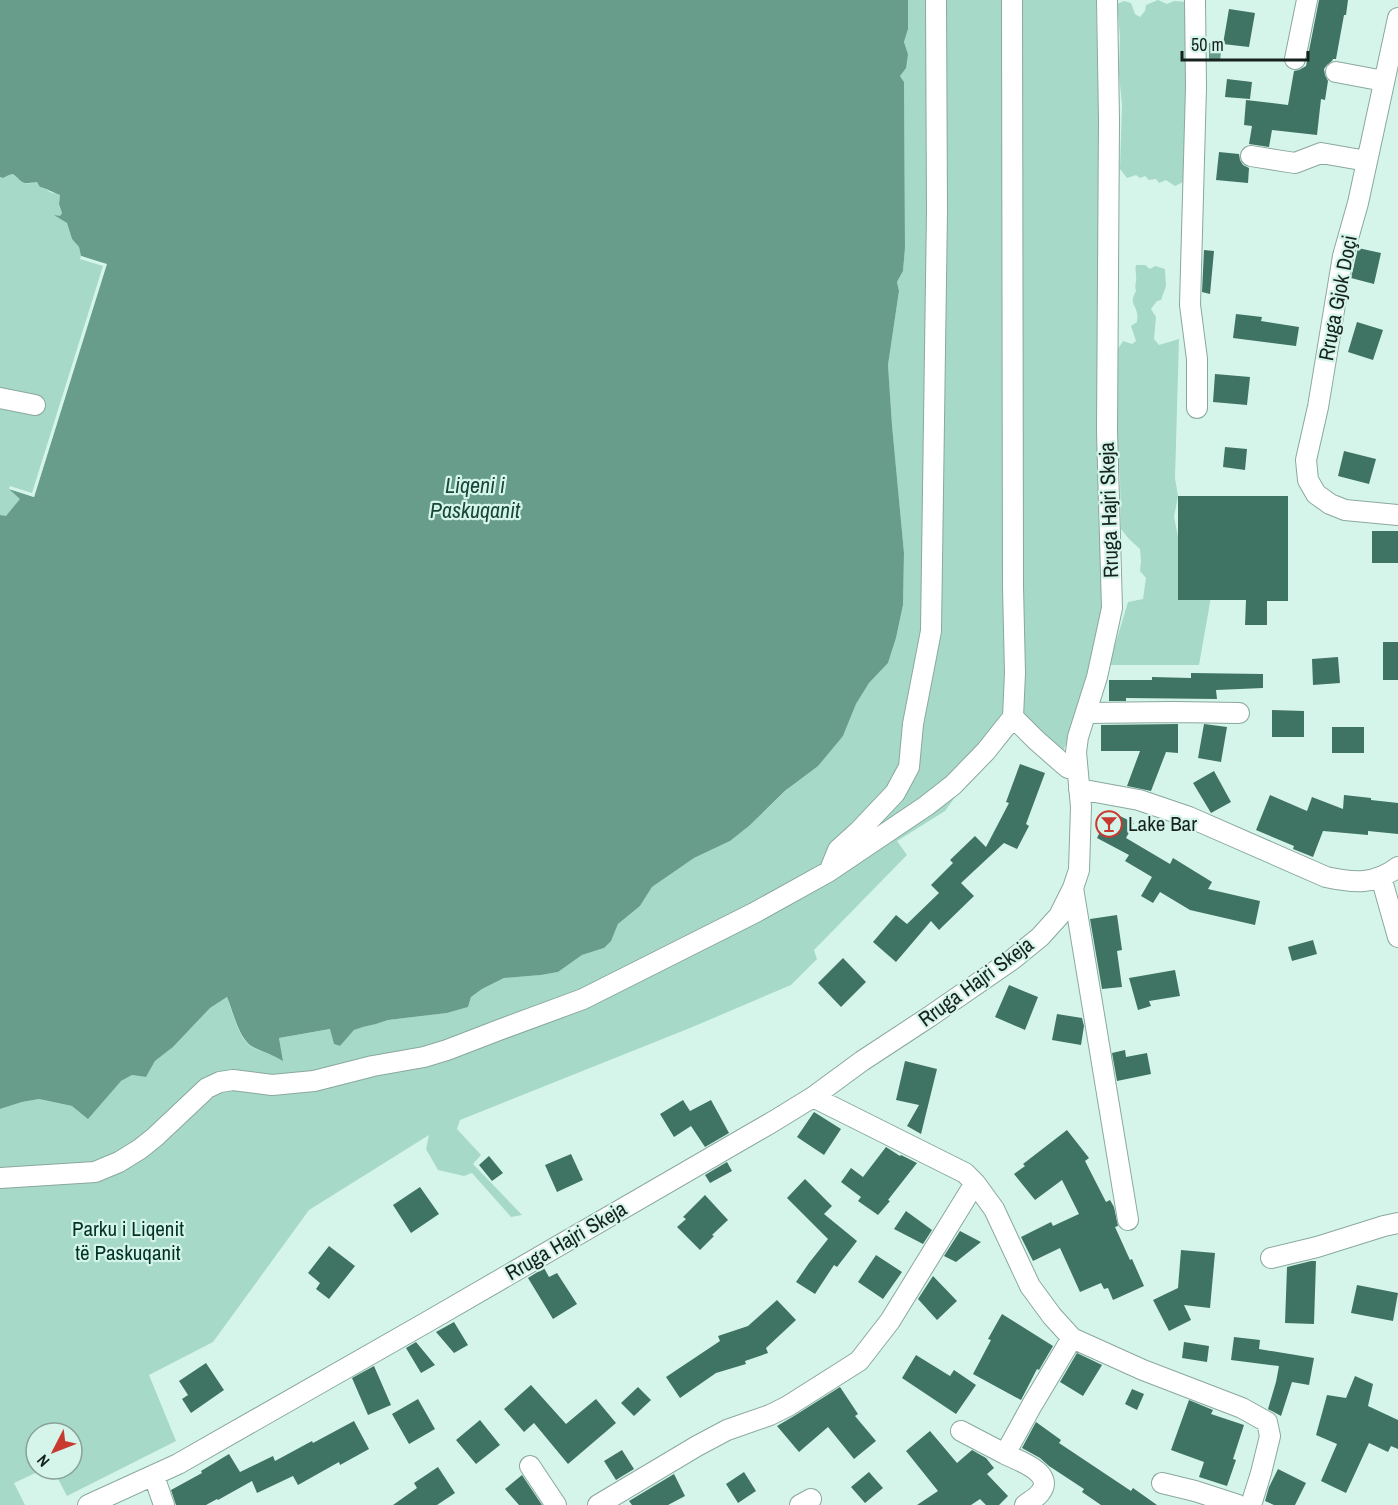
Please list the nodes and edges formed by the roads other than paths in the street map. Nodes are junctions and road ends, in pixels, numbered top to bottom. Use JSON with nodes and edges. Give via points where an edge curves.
{"nodes":[{"id":1,"x":936,"y":0,"type":"edge"},
{"id":2,"x":1012,"y":0,"type":"edge"},
{"id":3,"x":1107,"y":0,"type":"edge"},
{"id":4,"x":1195,"y":0,"type":"edge"},
{"id":5,"x":1307,"y":0,"type":"edge"},
{"id":6,"x":1398,"y":18,"type":"edge"},
{"id":7,"x":1295,"y":59,"type":"dead end"},
{"id":8,"x":1336,"y":72,"type":"dead end"},
{"id":9,"x":1384,"y":81,"type":"junction"},
{"id":10,"x":1251,"y":156,"type":"dead end"},
{"id":11,"x":1367,"y":161,"type":"junction"},
{"id":12,"x":0,"y":398,"type":"edge"},
{"id":13,"x":35,"y":405,"type":"dead end"},
{"id":14,"x":1197,"y":408,"type":"dead end"},
{"id":15,"x":1398,"y":515,"type":"edge"},
{"id":16,"x":1086,"y":713,"type":"junction"},
{"id":17,"x":1239,"y":713,"type":"dead end"},
{"id":18,"x":1013,"y":717,"type":"junction"},
{"id":19,"x":1072,"y":773,"type":"junction"},
{"id":20,"x":1398,"y":867,"type":"edge"},
{"id":21,"x":828,"y":872,"type":"junction"},
{"id":22,"x":1381,"y":877,"type":"junction"},
{"id":23,"x":1074,"y":888,"type":"junction"},
{"id":24,"x":1398,"y":937,"type":"edge"},
{"id":25,"x":813,"y":1097,"type":"junction"},
{"id":26,"x":0,"y":1178,"type":"edge"},
{"id":27,"x":975,"y":1183,"type":"junction"},
{"id":28,"x":1128,"y":1220,"type":"dead end"},
{"id":29,"x":1398,"y":1223,"type":"edge"},
{"id":30,"x":1271,"y":1258,"type":"dead end"},
{"id":31,"x":1072,"y":1338,"type":"junction"},
{"id":32,"x":961,"y":1431,"type":"dead end"},
{"id":33,"x":1005,"y":1454,"type":"junction"},
{"id":34,"x":530,"y":1466,"type":"dead end"},
{"id":35,"x":154,"y":1476,"type":"junction"},
{"id":36,"x":1162,"y":1483,"type":"dead end"},
{"id":37,"x":88,"y":1505,"type":"edge"},
{"id":38,"x":164,"y":1505,"type":"edge"},
{"id":39,"x":556,"y":1505,"type":"edge"},
{"id":40,"x":598,"y":1505,"type":"edge"},
{"id":41,"x":1025,"y":1505,"type":"edge"},
{"id":42,"x":1238,"y":1505,"type":"edge"},
{"id":43,"x":1251,"y":1505,"type":"edge"}],
"edges":[{"from":1,"to":21,"type":"street","via":[[931,631],[909,767],[895,793],[838,850]]},
{"from":2,"to":18,"type":"street"},
{"from":3,"to":16,"type":"street","name":"Rruga Hajri Skeja","via":[[1107,431],[1112,608]]},
{"from":4,"to":14,"type":"street","via":[[1190,305],[1197,359]]},
{"from":5,"to":7,"type":"street"},
{"from":6,"to":9,"type":"street","name":"Rruga Gjok Doçi"},
{"from":8,"to":9,"type":"street"},
{"from":9,"to":11,"type":"street","name":"Rruga Gjok Doçi"},
{"from":10,"to":11,"type":"street","via":[[1295,163],[1321,153]]},
{"from":11,"to":15,"type":"street","name":"Rruga Gjok Doçi","via":[[1343,256],[1306,460],[1308,480],[1316,494],[1330,504],[1345,510]]},
{"from":12,"to":13,"type":"street"},
{"from":16,"to":17,"type":"street"},
{"from":16,"to":19,"type":"street","name":"Rruga Hajri Skeja"},
{"from":18,"to":19,"type":"street"},
{"from":18,"to":21,"type":"street","via":[[953,785]]},
{"from":19,"to":22,"type":"street","via":[[1326,877],[1346,881]]},
{"from":19,"to":23,"type":"street","name":"Rruga Hajri Skeja","via":[[1081,807],[1079,870]]},
{"from":20,"to":22,"type":"street"},
{"from":21,"to":26,"type":"street","via":[[583,999],[447,1050],[314,1081],[272,1085],[220,1082],[207,1088],[155,1137],[119,1162],[95,1172]]},
{"from":22,"to":24,"type":"street"},
{"from":23,"to":25,"type":"street","name":"Rruga Hajri Skeja","via":[[1059,916],[1013,959]]},
{"from":23,"to":28,"type":"street"},
{"from":25,"to":27,"type":"street","via":[[945,1162]]},
{"from":25,"to":35,"type":"street","name":"Rruga Hajri Skeja"},
{"from":27,"to":31,"type":"street","via":[[994,1209],[1030,1286]]},
{"from":27,"to":40,"type":"street","via":[[890,1321],[859,1361],[788,1406],[727,1430]]},
{"from":29,"to":30,"type":"street"},
{"from":31,"to":33,"type":"street"},
{"from":31,"to":43,"type":"street","via":[[1268,1422],[1270,1436]]},
{"from":32,"to":33,"type":"street"},
{"from":33,"to":41,"type":"street","via":[[1039,1472],[1044,1480],[1039,1495]]},
{"from":34,"to":39,"type":"street"},
{"from":35,"to":37,"type":"street","name":"Rruga Hajri Skeja"},
{"from":35,"to":38,"type":"street"},
{"from":36,"to":42,"type":"street"}]}
